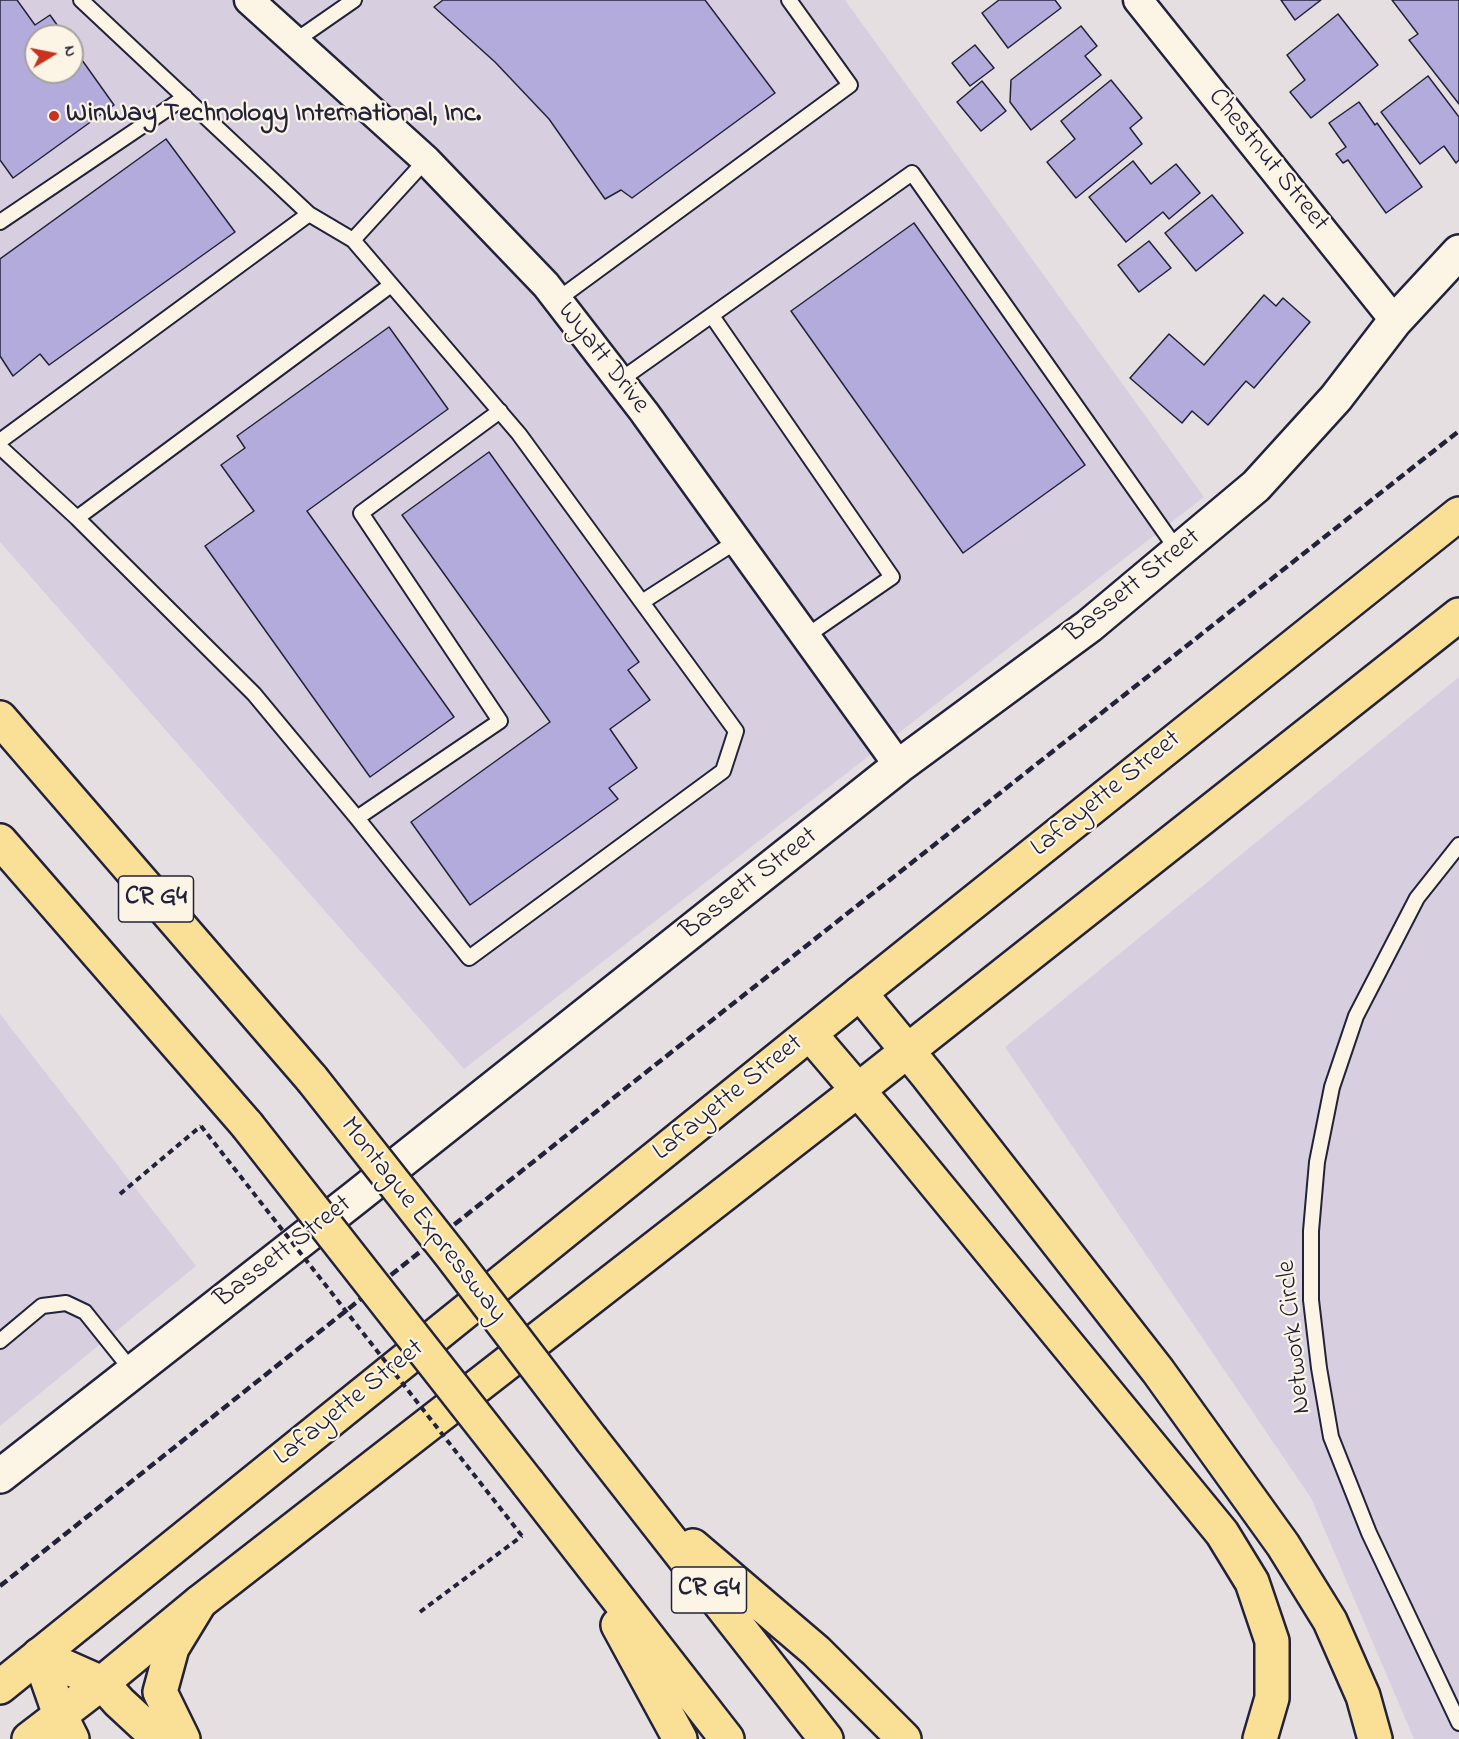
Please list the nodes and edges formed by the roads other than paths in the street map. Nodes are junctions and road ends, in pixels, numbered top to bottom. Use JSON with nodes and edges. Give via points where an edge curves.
{"nodes":[{"id":1,"x":81,"y":0,"type":"edge"},
{"id":2,"x":249,"y":0,"type":"edge"},
{"id":3,"x":354,"y":0,"type":"edge"},
{"id":4,"x":789,"y":0,"type":"edge"},
{"id":5,"x":1138,"y":0,"type":"edge"},
{"id":6,"x":295,"y":41,"type":"junction"},
{"id":7,"x":184,"y":97,"type":"junction"},
{"id":8,"x":426,"y":160,"type":"junction"},
{"id":9,"x":309,"y":214,"type":"junction"},
{"id":10,"x":0,"y":222,"type":"edge"},
{"id":11,"x":353,"y":240,"type":"junction"},
{"id":12,"x":1459,"y":252,"type":"edge"},
{"id":13,"x":392,"y":285,"type":"junction"},
{"id":14,"x":556,"y":300,"type":"junction"},
{"id":15,"x":712,"y":316,"type":"junction"},
{"id":16,"x":1395,"y":321,"type":"junction"},
{"id":17,"x":619,"y":381,"type":"junction"},
{"id":18,"x":500,"y":411,"type":"junction"},
{"id":19,"x":0,"y":441,"type":"edge"},
{"id":20,"x":0,"y":447,"type":"edge"},
{"id":21,"x":1459,"y":514,"type":"edge"},
{"id":22,"x":76,"y":518,"type":"junction"},
{"id":23,"x":737,"y":541,"type":"junction"},
{"id":24,"x":1178,"y":551,"type":"junction"},
{"id":25,"x":642,"y":602,"type":"junction"},
{"id":26,"x":1459,"y":615,"type":"edge"},
{"id":27,"x":805,"y":637,"type":"junction"},
{"id":28,"x":0,"y":718,"type":"edge"},
{"id":29,"x":899,"y":766,"type":"junction"},
{"id":30,"x":357,"y":818,"type":"junction"},
{"id":31,"x":0,"y":841,"type":"edge"},
{"id":32,"x":1459,"y":845,"type":"edge"},
{"id":33,"x":860,"y":993,"type":"junction"},
{"id":34,"x":810,"y":1034,"type":"junction"},
{"id":35,"x":908,"y":1051,"type":"junction"},
{"id":36,"x":858,"y":1090,"type":"junction"},
{"id":37,"x":0,"y":1341,"type":"edge"},
{"id":38,"x":133,"y":1372,"type":"junction"},
{"id":39,"x":0,"y":1476,"type":"edge"},
{"id":40,"x":639,"y":1500,"type":"junction"},
{"id":41,"x":575,"y":1545,"type":"junction"},
{"id":42,"x":200,"y":1602,"type":"junction"},
{"id":43,"x":39,"y":1655,"type":"junction"},
{"id":44,"x":102,"y":1683,"type":"junction"},
{"id":45,"x":0,"y":1686,"type":"edge"},
{"id":46,"x":1459,"y":1723,"type":"edge"},
{"id":47,"x":66,"y":1727,"type":"edge"},
{"id":48,"x":29,"y":1739,"type":"edge"},
{"id":49,"x":159,"y":1739,"type":"edge"},
{"id":50,"x":183,"y":1739,"type":"edge"},
{"id":51,"x":680,"y":1739,"type":"edge"},
{"id":52,"x":727,"y":1739,"type":"edge"},
{"id":53,"x":826,"y":1739,"type":"edge"},
{"id":54,"x":904,"y":1739,"type":"edge"},
{"id":55,"x":1260,"y":1739,"type":"edge"},
{"id":56,"x":1375,"y":1739,"type":"edge"}],
"edges":[{"from":1,"to":7,"type":"lane"},
{"from":2,"to":6,"type":"street","name":"Wyatt Drive"},
{"from":3,"to":6,"type":"lane"},
{"from":4,"to":14,"type":"lane","via":[[850,85]]},
{"from":5,"to":16,"type":"street","name":"Chestnut Street"},
{"from":6,"to":8,"type":"street","name":"Wyatt Drive"},
{"from":7,"to":9,"type":"lane"},
{"from":7,"to":10,"type":"lane"},
{"from":8,"to":11,"type":"lane"},
{"from":8,"to":14,"type":"street","name":"Wyatt Drive"},
{"from":9,"to":11,"type":"lane"},
{"from":9,"to":19,"type":"lane"},
{"from":11,"to":13,"type":"lane"},
{"from":12,"to":16,"type":"street","name":"Bassett Street"},
{"from":13,"to":18,"type":"lane"},
{"from":13,"to":22,"type":"lane"},
{"from":14,"to":17,"type":"street","name":"Wyatt Drive"},
{"from":15,"to":17,"type":"lane"},
{"from":15,"to":24,"type":"lane","via":[[912,173]]},
{"from":15,"to":27,"type":"lane","via":[[892,578]]},
{"from":16,"to":24,"type":"street","name":"Bassett Street","via":[[1336,398],[1256,486]]},
{"from":17,"to":23,"type":"street","name":"Wyatt Drive"},
{"from":18,"to":25,"type":"lane"},
{"from":18,"to":30,"type":"lane","via":[[361,513],[500,721]]},
{"from":20,"to":22,"type":"lane"},
{"from":21,"to":33,"type":"main road","name":"Lafayette Street"},
{"from":22,"to":30,"type":"lane","via":[[254,694]]},
{"from":23,"to":25,"type":"lane"},
{"from":23,"to":27,"type":"street","name":"Wyatt Drive"},
{"from":24,"to":29,"type":"street","name":"Bassett Street","via":[[1089,626]]},
{"from":25,"to":30,"type":"lane","via":[[736,731],[723,771],[469,958]]},
{"from":26,"to":35,"type":"main road"},
{"from":27,"to":29,"type":"street","name":"Wyatt Drive"},
{"from":28,"to":40,"type":"main road","name":"Montague Expressway","number":"CR G4","bridge":true,"via":[[312,1080]]},
{"from":29,"to":38,"type":"street","name":"Bassett Street"},
{"from":31,"to":41,"type":"main road","number":"CR G4","bridge":true,"via":[[247,1125]]},
{"from":32,"to":46,"type":"lane","name":"Network Circle","via":[[1417,898],[1356,1016],[1336,1076],[1317,1162],[1311,1300],[1331,1437],[1369,1533]]},
{"from":33,"to":34,"type":"main road","name":"Lafayette Street"},
{"from":33,"to":35,"type":"main road"},
{"from":34,"to":36,"type":"main road"},
{"from":34,"to":43,"type":"main road","name":"Lafayette Street"},
{"from":35,"to":36,"type":"main road"},
{"from":35,"to":56,"type":"main road","via":[[1158,1371],[1283,1545],[1330,1621],[1363,1696]]},
{"from":36,"to":42,"type":"main road"},
{"from":36,"to":55,"type":"main road","via":[[1222,1533],[1252,1582],[1272,1641],[1272,1698]]},
{"from":37,"to":38,"type":"lane","via":[[42,1306],[66,1303],[85,1312]]},
{"from":38,"to":39,"type":"street","name":"Bassett Street"},
{"from":40,"to":53,"type":"main road","name":"Montague Expressway","number":"CR G4"},
{"from":40,"to":54,"type":"main road","via":[[816,1651]]},
{"from":41,"to":51,"type":"main road"},
{"from":41,"to":52,"type":"main road","number":"CR G4"},
{"from":42,"to":44,"type":"main road"},
{"from":42,"to":50,"type":"main road","via":[[172,1648],[160,1692]]},
{"from":43,"to":44,"type":"main road"},
{"from":43,"to":45,"type":"main road","name":"Lafayette Street"},
{"from":43,"to":47,"type":"main road"},
{"from":44,"to":47,"type":"main road"},
{"from":44,"to":49,"type":"main road"},
{"from":47,"to":48,"type":"main road"}]}
